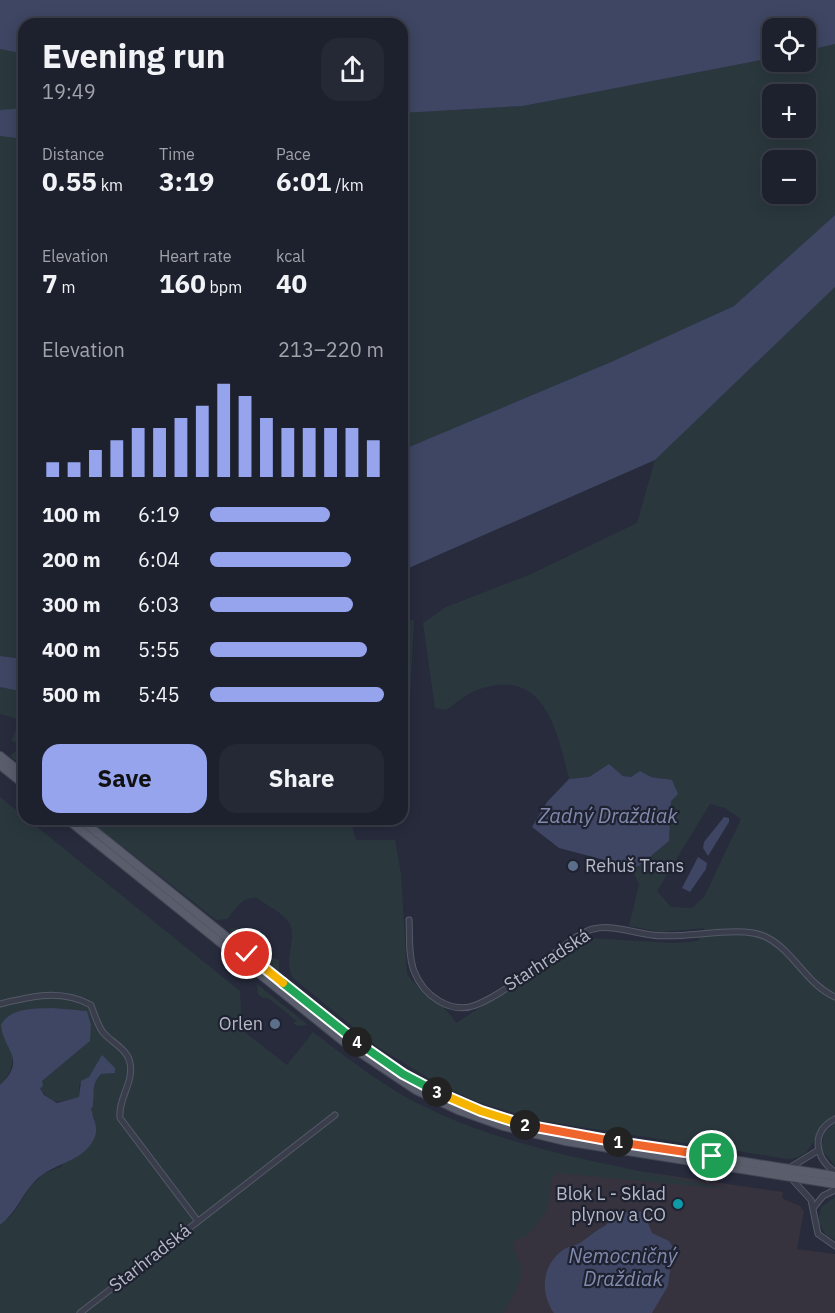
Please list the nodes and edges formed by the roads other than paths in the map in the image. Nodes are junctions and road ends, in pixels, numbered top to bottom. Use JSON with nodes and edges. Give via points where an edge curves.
{"nodes":[{"id":1,"x":0,"y":756,"type":"edge"},
{"id":2,"x":0,"y":765,"type":"edge"},
{"id":3,"x":18,"y":770,"type":"edge"},
{"id":4,"x":18,"y":779,"type":"edge"},
{"id":5,"x":74,"y":825,"type":"edge"},
{"id":6,"x":87,"y":825,"type":"edge"},
{"id":7,"x":409,"y":920,"type":"dead end"},
{"id":8,"x":835,"y":997,"type":"edge"},
{"id":9,"x":0,"y":1004,"type":"edge"},
{"id":10,"x":335,"y":1115,"type":"dead end"},
{"id":11,"x":835,"y":1119,"type":"edge"},
{"id":12,"x":817,"y":1151,"type":"junction"},
{"id":13,"x":789,"y":1173,"type":"junction"},
{"id":14,"x":835,"y":1174,"type":"edge"},
{"id":15,"x":835,"y":1184,"type":"edge"},
{"id":16,"x":835,"y":1190,"type":"edge"},
{"id":17,"x":814,"y":1207,"type":"junction"},
{"id":18,"x":197,"y":1220,"type":"junction"},
{"id":19,"x":835,"y":1246,"type":"edge"},
{"id":20,"x":80,"y":1313,"type":"edge"}],
"edges":[{"from":1,"to":3,"type":"main road"},
{"from":2,"to":4,"type":"main road"},
{"from":5,"to":13,"type":"main road","via":[[343,1041],[389,1074],[433,1098],[491,1122],[542,1136]]},
{"from":6,"to":13,"type":"main road","via":[[362,1046],[437,1092],[533,1127]]},
{"from":7,"to":8,"type":"street","name":"Starhradská","via":[[412,962],[419,981],[438,1001],[452,1008],[476,1005],[576,937],[593,929],[612,928],[654,936],[748,932],[766,936],[813,983]]},
{"from":9,"to":18,"type":"street","via":[[68,994],[91,1005],[103,1032],[128,1056],[130,1063],[130,1076],[119,1106],[120,1118]]},
{"from":10,"to":18,"type":"street","name":"Starhradská"},
{"from":11,"to":12,"type":"street","via":[[822,1130]]},
{"from":12,"to":13,"type":"street"},
{"from":12,"to":14,"type":"street"},
{"from":13,"to":14,"type":"main road"},
{"from":13,"to":15,"type":"main road"},
{"from":13,"to":17,"type":"street"},
{"from":16,"to":17,"type":"street"},
{"from":17,"to":19,"type":"street","via":[[817,1232]]},
{"from":18,"to":20,"type":"street","name":"Starhradská"}]}
